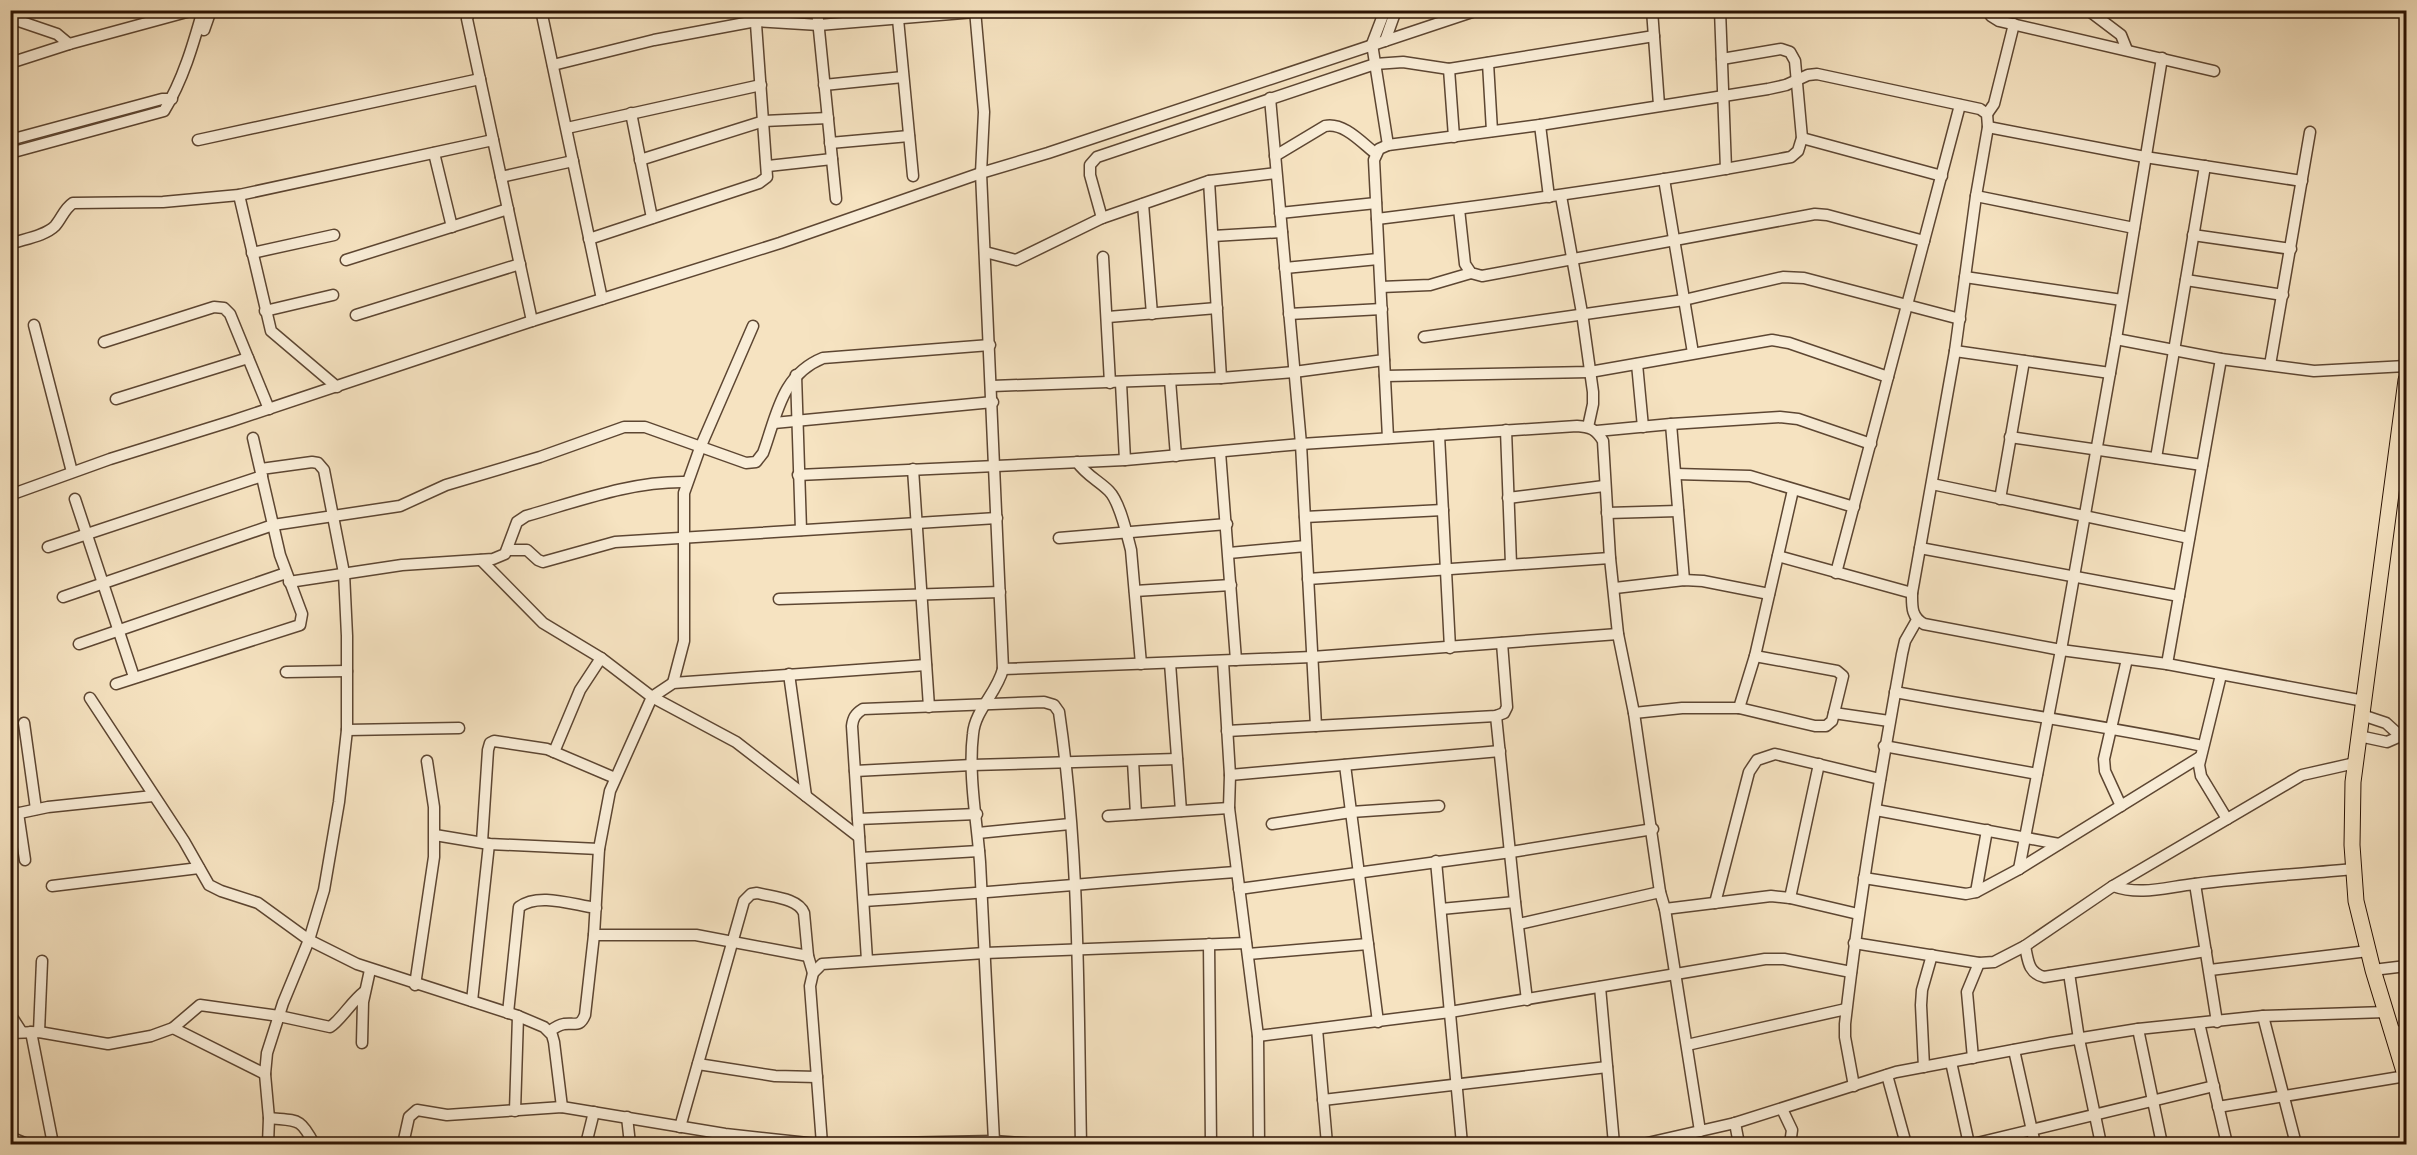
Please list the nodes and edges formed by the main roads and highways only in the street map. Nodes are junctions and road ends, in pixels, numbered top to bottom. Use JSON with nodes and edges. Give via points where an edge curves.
{"nodes":[{"id":1,"x":2406,"y":385,"type":"edge"},
{"id":2,"x":2400,"y":1032,"type":"edge"},
{"id":3,"x":2406,"y":1077,"type":"edge"}],
"edges":[{"from":1,"to":2,"type":"main road","via":[[2353,782],[2356,902],[2386,1012]]},
{"from":2,"to":3,"type":"main road"}]}
